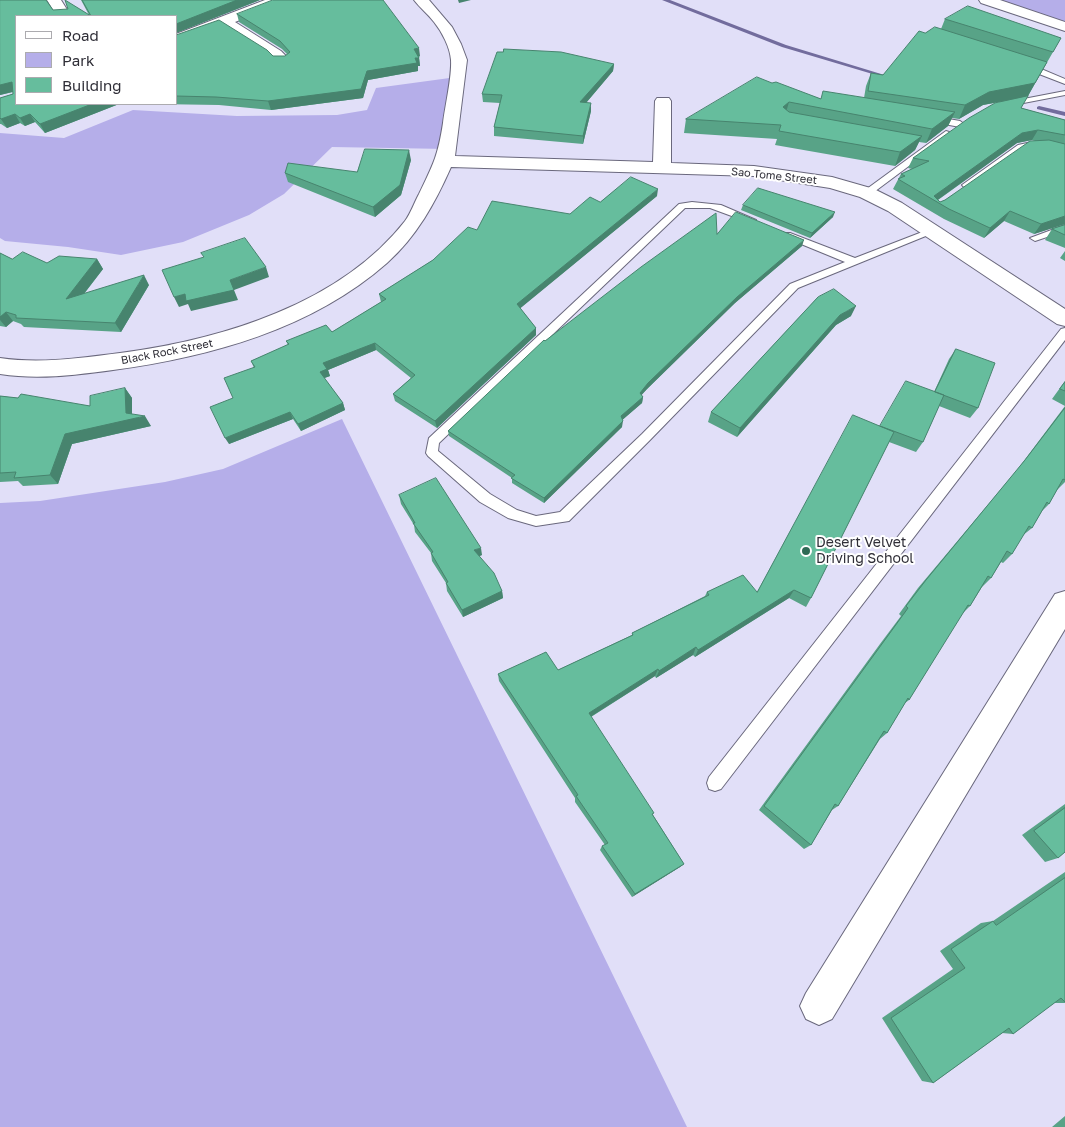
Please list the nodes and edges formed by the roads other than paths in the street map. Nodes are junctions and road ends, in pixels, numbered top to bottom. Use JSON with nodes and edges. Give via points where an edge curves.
{"nodes":[{"id":1,"x":54,"y":0,"type":"edge"},
{"id":2,"x":278,"y":0,"type":"edge"},
{"id":3,"x":422,"y":0,"type":"edge"},
{"id":4,"x":986,"y":0,"type":"edge"},
{"id":5,"x":63,"y":15,"type":"edge"},
{"id":6,"x":224,"y":21,"type":"junction"},
{"id":7,"x":1065,"y":26,"type":"edge"},
{"id":8,"x":178,"y":38,"type":"edge"},
{"id":9,"x":282,"y":60,"type":"edge"},
{"id":10,"x":1017,"y":62,"type":"edge"},
{"id":11,"x":1065,"y":82,"type":"edge"},
{"id":12,"x":1065,"y":93,"type":"edge"},
{"id":13,"x":663,"y":101,"type":"dead end"},
{"id":14,"x":994,"y":107,"type":"edge"},
{"id":15,"x":922,"y":118,"type":"edge"},
{"id":16,"x":969,"y":119,"type":"edge"},
{"id":17,"x":960,"y":124,"type":"junction"},
{"id":18,"x":918,"y":146,"type":"edge"},
{"id":19,"x":927,"y":148,"type":"junction"},
{"id":20,"x":1065,"y":151,"type":"edge"},
{"id":21,"x":445,"y":161,"type":"junction"},
{"id":22,"x":662,"y":168,"type":"junction"},
{"id":23,"x":959,"y":191,"type":"edge"},
{"id":24,"x":867,"y":193,"type":"junction"},
{"id":25,"x":764,"y":225,"type":"edge"},
{"id":26,"x":1065,"y":228,"type":"edge"},
{"id":27,"x":933,"y":231,"type":"junction"},
{"id":28,"x":782,"y":232,"type":"edge"},
{"id":29,"x":1035,"y":238,"type":"edge"},
{"id":30,"x":852,"y":261,"type":"junction"},
{"id":31,"x":1065,"y":318,"type":"edge"},
{"id":32,"x":1065,"y":332,"type":"edge"},
{"id":33,"x":0,"y":366,"type":"edge"},
{"id":34,"x":1065,"y":603,"type":"edge"},
{"id":35,"x":715,"y":783,"type":"dead end"},
{"id":36,"x":819,"y":1006,"type":"dead end"}],
"edges":[{"from":1,"to":5,"type":"street"},
{"from":2,"to":6,"type":"street"},
{"from":3,"to":21,"type":"street","name":"Black Rock Street","via":[[452,39],[459,60]]},
{"from":4,"to":7,"type":"street"},
{"from":6,"to":8,"type":"street"},
{"from":6,"to":9,"type":"street"},
{"from":10,"to":11,"type":"lane"},
{"from":12,"to":14,"type":"lane"},
{"from":13,"to":22,"type":"street"},
{"from":15,"to":17,"type":"lane"},
{"from":16,"to":17,"type":"lane"},
{"from":17,"to":19,"type":"lane"},
{"from":18,"to":19,"type":"lane"},
{"from":19,"to":24,"type":"lane"},
{"from":20,"to":23,"type":"lane","via":[[1044,144],[1021,147]]},
{"from":21,"to":22,"type":"street","name":"Sao Tome Street"},
{"from":21,"to":33,"type":"street","name":"Black Rock Street","via":[[412,226],[384,256],[304,309],[199,348],[140,360],[64,368]]},
{"from":22,"to":24,"type":"street","name":"Sao Tome Street","via":[[754,171],[832,183]]},
{"from":24,"to":27,"type":"street","name":"Sao Tome Street"},
{"from":25,"to":30,"type":"lane","via":[[700,202],[682,206],[433,442],[432,453],[485,498],[513,514],[536,521],[564,517],[794,286]]},
{"from":26,"to":29,"type":"lane"},
{"from":27,"to":30,"type":"lane"},
{"from":27,"to":31,"type":"street","name":"Sao Tome Street"},
{"from":28,"to":30,"type":"lane"},
{"from":32,"to":35,"type":"lane"},
{"from":34,"to":36,"type":"street"}]}
